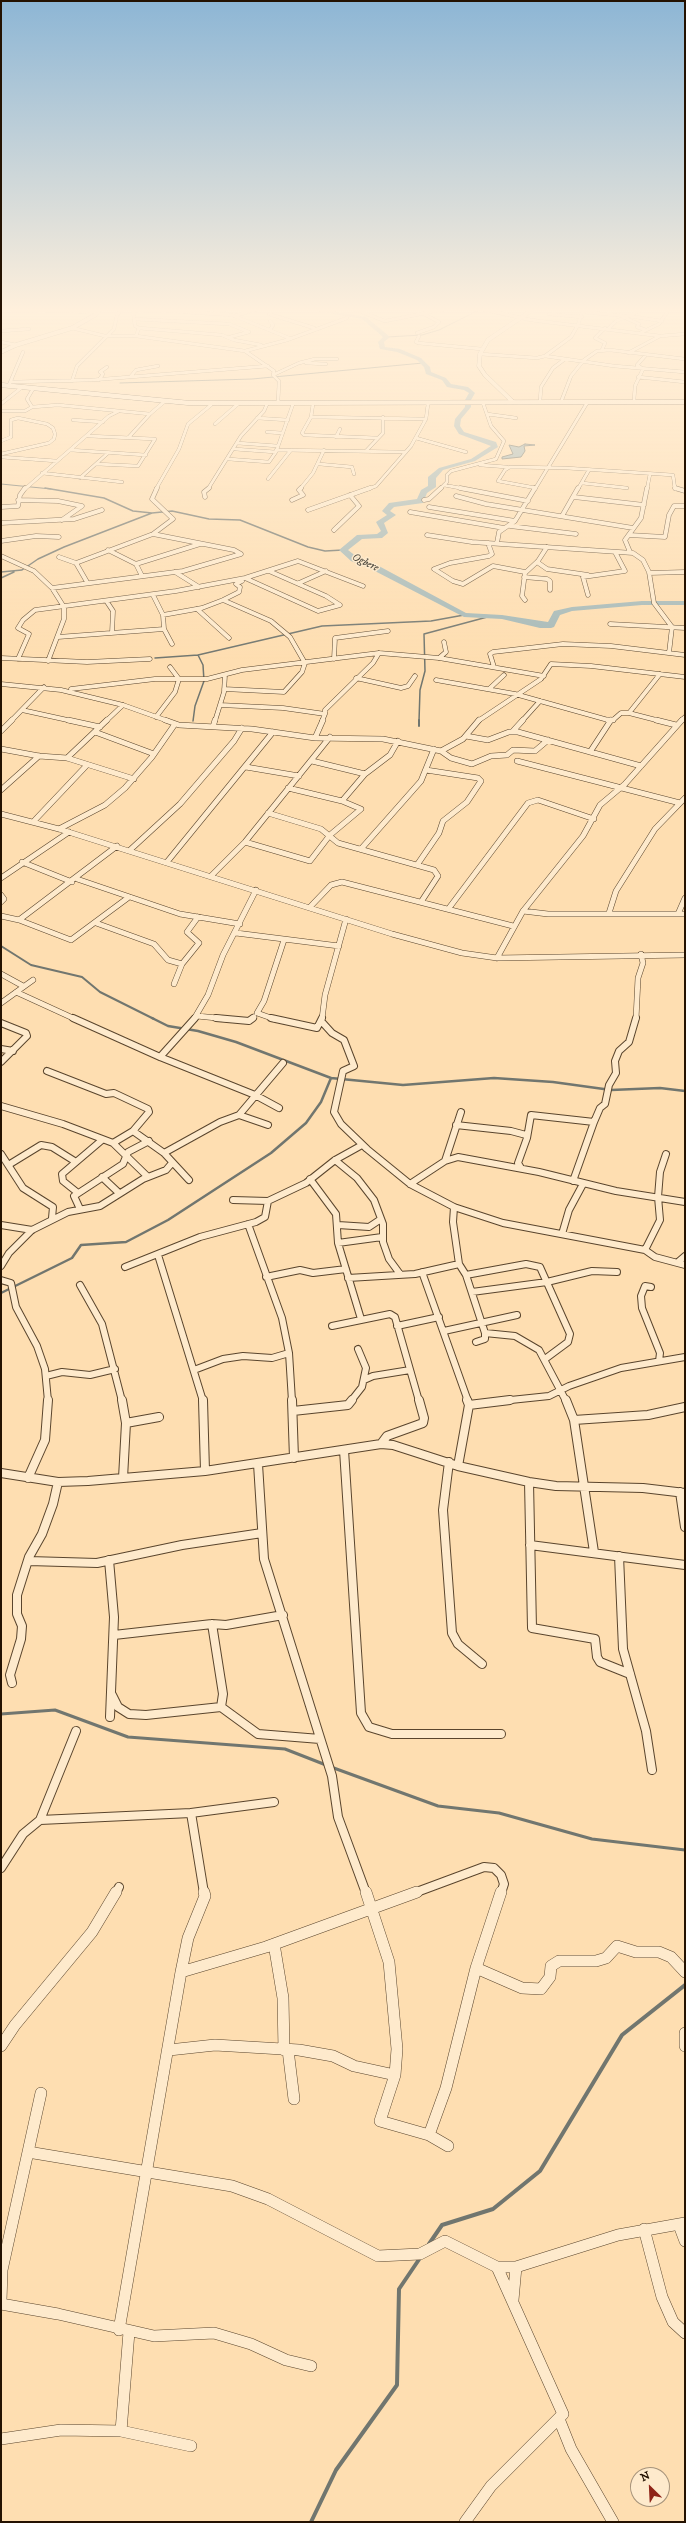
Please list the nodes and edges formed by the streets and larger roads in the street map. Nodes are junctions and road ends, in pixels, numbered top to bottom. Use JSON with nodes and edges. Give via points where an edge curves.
{"nodes":[{"id":1,"x":11,"y":426,"type":"edge"},
{"id":2,"x":50,"y":426,"type":"edge"},
{"id":3,"x":98,"y":426,"type":"edge"},
{"id":4,"x":139,"y":426,"type":"edge"},
{"id":5,"x":187,"y":426,"type":"edge"},
{"id":6,"x":251,"y":426,"type":"edge"},
{"id":7,"x":286,"y":426,"type":"edge"},
{"id":8,"x":306,"y":426,"type":"edge"},
{"id":9,"x":383,"y":426,"type":"edge"},
{"id":10,"x":423,"y":426,"type":"edge"},
{"id":11,"x":491,"y":426,"type":"edge"},
{"id":12,"x":573,"y":426,"type":"edge"},
{"id":13,"x":340,"y":429,"type":"dead end"},
{"id":14,"x":267,"y":432,"type":"dead end"},
{"id":15,"x":283,"y":433,"type":"junction"},
{"id":16,"x":88,"y":436,"type":"junction"},
{"id":17,"x":336,"y":437,"type":"junction"},
{"id":18,"x":128,"y":438,"type":"junction"},
{"id":19,"x":378,"y":438,"type":"junction"},
{"id":20,"x":416,"y":438,"type":"junction"},
{"id":21,"x":1,"y":441,"type":"edge"},
{"id":22,"x":238,"y":443,"type":"junction"},
{"id":23,"x":278,"y":446,"type":"junction"},
{"id":24,"x":234,"y":449,"type":"junction"},
{"id":25,"x":70,"y":450,"type":"junction"},
{"id":26,"x":291,"y":450,"type":"junction"},
{"id":27,"x":324,"y":450,"type":"junction"},
{"id":28,"x":276,"y":451,"type":"junction"},
{"id":29,"x":366,"y":451,"type":"junction"},
{"id":30,"x":406,"y":452,"type":"junction"},
{"id":31,"x":466,"y":452,"type":"dead end"},
{"id":32,"x":1,"y":454,"type":"edge"},
{"id":33,"x":107,"y":454,"type":"junction"},
{"id":34,"x":146,"y":455,"type":"junction"},
{"id":35,"x":1,"y":457,"type":"edge"},
{"id":36,"x":228,"y":459,"type":"junction"},
{"id":37,"x":57,"y":461,"type":"junction"},
{"id":38,"x":96,"y":464,"type":"junction"},
{"id":39,"x":319,"y":464,"type":"junction"},
{"id":40,"x":476,"y":464,"type":"junction"},
{"id":41,"x":507,"y":467,"type":"junction"},
{"id":42,"x":549,"y":467,"type":"junction"},
{"id":43,"x":270,"y":470,"type":"dead end"},
{"id":44,"x":275,"y":470,"type":"junction"},
{"id":45,"x":589,"y":470,"type":"junction"},
{"id":46,"x":42,"y":473,"type":"junction"},
{"id":47,"x":354,"y":474,"type":"dead end"},
{"id":48,"x":650,"y":474,"type":"junction"},
{"id":49,"x":80,"y":478,"type":"junction"},
{"id":50,"x":268,"y":479,"type":"dead end"},
{"id":51,"x":122,"y":482,"type":"dead end"},
{"id":52,"x":582,"y":483,"type":"junction"},
{"id":53,"x":444,"y":485,"type":"junction"},
{"id":54,"x":536,"y":488,"type":"junction"},
{"id":55,"x":627,"y":488,"type":"dead end"},
{"id":56,"x":685,"y":491,"type":"edge"},
{"id":57,"x":350,"y":495,"type":"junction"},
{"id":58,"x":456,"y":496,"type":"dead end"},
{"id":59,"x":205,"y":497,"type":"dead end"},
{"id":60,"x":574,"y":497,"type":"junction"},
{"id":61,"x":18,"y":500,"type":"junction"},
{"id":62,"x":292,"y":500,"type":"dead end"},
{"id":63,"x":424,"y":500,"type":"dead end"},
{"id":64,"x":528,"y":501,"type":"junction"},
{"id":65,"x":644,"y":505,"type":"junction"},
{"id":66,"x":685,"y":506,"type":"edge"},
{"id":67,"x":1,"y":507,"type":"edge"},
{"id":68,"x":429,"y":507,"type":"dead end"},
{"id":69,"x":102,"y":510,"type":"dead end"},
{"id":70,"x":308,"y":510,"type":"dead end"},
{"id":71,"x":522,"y":510,"type":"junction"},
{"id":72,"x":410,"y":512,"type":"dead end"},
{"id":73,"x":562,"y":516,"type":"junction"},
{"id":74,"x":62,"y":520,"type":"junction"},
{"id":75,"x":515,"y":521,"type":"junction"},
{"id":76,"x":1,"y":523,"type":"edge"},
{"id":77,"x":510,"y":526,"type":"junction"},
{"id":78,"x":504,"y":528,"type":"junction"},
{"id":79,"x":634,"y":528,"type":"junction"},
{"id":80,"x":334,"y":530,"type":"dead end"},
{"id":81,"x":153,"y":534,"type":"junction"},
{"id":82,"x":576,"y":534,"type":"dead end"},
{"id":83,"x":427,"y":535,"type":"dead end"},
{"id":84,"x":628,"y":535,"type":"junction"},
{"id":85,"x":59,"y":537,"type":"dead end"},
{"id":86,"x":1,"y":540,"type":"edge"},
{"id":87,"x":488,"y":543,"type":"junction"},
{"id":88,"x":497,"y":543,"type":"junction"},
{"id":89,"x":200,"y":544,"type":"junction"},
{"id":90,"x":548,"y":547,"type":"junction"},
{"id":91,"x":108,"y":550,"type":"junction"},
{"id":92,"x":615,"y":552,"type":"junction"},
{"id":93,"x":630,"y":552,"type":"junction"},
{"id":94,"x":1,"y":556,"type":"edge"},
{"id":95,"x":59,"y":557,"type":"dead end"},
{"id":96,"x":537,"y":562,"type":"junction"},
{"id":97,"x":76,"y":564,"type":"junction"},
{"id":98,"x":136,"y":564,"type":"junction"},
{"id":99,"x":269,"y":571,"type":"junction"},
{"id":100,"x":326,"y":571,"type":"junction"},
{"id":101,"x":175,"y":572,"type":"junction"},
{"id":102,"x":525,"y":572,"type":"junction"},
{"id":103,"x":649,"y":572,"type":"junction"},
{"id":104,"x":685,"y":572,"type":"edge"},
{"id":105,"x":588,"y":575,"type":"junction"},
{"id":106,"x":142,"y":576,"type":"junction"},
{"id":107,"x":524,"y":577,"type":"junction"},
{"id":108,"x":246,"y":579,"type":"junction"},
{"id":109,"x":87,"y":582,"type":"junction"},
{"id":110,"x":301,"y":583,"type":"junction"},
{"id":111,"x":363,"y":586,"type":"dead end"},
{"id":112,"x":199,"y":587,"type":"junction"},
{"id":113,"x":52,"y":588,"type":"junction"},
{"id":114,"x":550,"y":590,"type":"dead end"},
{"id":115,"x":153,"y":595,"type":"junction"},
{"id":116,"x":588,"y":595,"type":"dead end"},
{"id":117,"x":223,"y":600,"type":"junction"},
{"id":118,"x":524,"y":600,"type":"dead end"},
{"id":119,"x":107,"y":602,"type":"junction"},
{"id":120,"x":64,"y":607,"type":"junction"},
{"id":121,"x":197,"y":609,"type":"junction"},
{"id":122,"x":163,"y":615,"type":"junction"},
{"id":123,"x":610,"y":624,"type":"dead end"},
{"id":124,"x":672,"y":627,"type":"junction"},
{"id":125,"x":685,"y":628,"type":"edge"},
{"id":126,"x":164,"y":629,"type":"junction"},
{"id":127,"x":388,"y":631,"type":"dead end"},
{"id":128,"x":112,"y":634,"type":"junction"},
{"id":129,"x":58,"y":637,"type":"junction"},
{"id":130,"x":229,"y":638,"type":"dead end"},
{"id":131,"x":444,"y":642,"type":"dead end"},
{"id":132,"x":172,"y":644,"type":"dead end"},
{"id":133,"x":379,"y":653,"type":"junction"},
{"id":134,"x":668,"y":653,"type":"junction"},
{"id":135,"x":685,"y":655,"type":"edge"},
{"id":136,"x":1,"y":658,"type":"edge"},
{"id":137,"x":150,"y":658,"type":"dead end"},
{"id":138,"x":439,"y":658,"type":"junction"},
{"id":139,"x":18,"y":659,"type":"junction"},
{"id":140,"x":334,"y":659,"type":"junction"},
{"id":141,"x":48,"y":661,"type":"junction"},
{"id":142,"x":305,"y":663,"type":"junction"},
{"id":143,"x":170,"y":667,"type":"dead end"},
{"id":144,"x":494,"y":667,"type":"junction"},
{"id":145,"x":660,"y":674,"type":"junction"},
{"id":146,"x":225,"y":675,"type":"junction"},
{"id":147,"x":504,"y":675,"type":"dead end"},
{"id":148,"x":415,"y":676,"type":"dead end"},
{"id":149,"x":544,"y":676,"type":"junction"},
{"id":150,"x":685,"y":677,"type":"edge"},
{"id":151,"x":356,"y":678,"type":"junction"},
{"id":152,"x":179,"y":679,"type":"junction"},
{"id":153,"x":436,"y":680,"type":"dead end"},
{"id":154,"x":1,"y":684,"type":"edge"},
{"id":155,"x":44,"y":687,"type":"junction"},
{"id":156,"x":224,"y":689,"type":"junction"},
{"id":157,"x":489,"y":689,"type":"junction"},
{"id":158,"x":61,"y":690,"type":"junction"},
{"id":159,"x":514,"y":694,"type":"junction"},
{"id":160,"x":540,"y":701,"type":"junction"},
{"id":161,"x":123,"y":705,"type":"junction"},
{"id":162,"x":220,"y":705,"type":"junction"},
{"id":163,"x":22,"y":710,"type":"junction"},
{"id":164,"x":629,"y":712,"type":"junction"},
{"id":165,"x":325,"y":714,"type":"junction"},
{"id":166,"x":156,"y":717,"type":"junction"},
{"id":167,"x":685,"y":717,"type":"edge"},
{"id":168,"x":611,"y":720,"type":"junction"},
{"id":169,"x":175,"y":724,"type":"junction"},
{"id":170,"x":676,"y":725,"type":"junction"},
{"id":171,"x":213,"y":727,"type":"junction"},
{"id":172,"x":100,"y":728,"type":"junction"},
{"id":173,"x":242,"y":728,"type":"junction"},
{"id":174,"x":1,"y":731,"type":"edge"},
{"id":175,"x":513,"y":731,"type":"junction"},
{"id":176,"x":95,"y":732,"type":"junction"},
{"id":177,"x":273,"y":732,"type":"junction"},
{"id":178,"x":466,"y":736,"type":"junction"},
{"id":179,"x":330,"y":737,"type":"junction"},
{"id":180,"x":315,"y":738,"type":"junction"},
{"id":181,"x":548,"y":740,"type":"junction"},
{"id":182,"x":398,"y":741,"type":"junction"},
{"id":183,"x":1,"y":749,"type":"edge"},
{"id":184,"x":434,"y":749,"type":"junction"},
{"id":185,"x":441,"y":751,"type":"junction"},
{"id":186,"x":590,"y":752,"type":"junction"},
{"id":187,"x":154,"y":754,"type":"junction"},
{"id":188,"x":39,"y":756,"type":"junction"},
{"id":189,"x":67,"y":758,"type":"junction"},
{"id":190,"x":312,"y":761,"type":"junction"},
{"id":191,"x":517,"y":762,"type":"dead end"},
{"id":192,"x":87,"y":765,"type":"junction"},
{"id":193,"x":246,"y":766,"type":"junction"},
{"id":194,"x":641,"y":766,"type":"junction"},
{"id":195,"x":426,"y":770,"type":"junction"},
{"id":196,"x":365,"y":774,"type":"junction"},
{"id":197,"x":299,"y":776,"type":"junction"},
{"id":198,"x":134,"y":778,"type":"junction"},
{"id":199,"x":288,"y":788,"type":"junction"},
{"id":200,"x":619,"y":788,"type":"junction"},
{"id":201,"x":1,"y":790,"type":"edge"},
{"id":202,"x":685,"y":798,"type":"edge"},
{"id":203,"x":342,"y":801,"type":"junction"},
{"id":204,"x":680,"y":803,"type":"junction"},
{"id":205,"x":1,"y":814,"type":"edge"},
{"id":206,"x":268,"y":814,"type":"junction"},
{"id":207,"x":594,"y":819,"type":"junction"},
{"id":208,"x":34,"y":821,"type":"junction"},
{"id":209,"x":59,"y":828,"type":"junction"},
{"id":210,"x":69,"y":832,"type":"junction"},
{"id":211,"x":330,"y":835,"type":"junction"},
{"id":212,"x":245,"y":842,"type":"junction"},
{"id":213,"x":117,"y":846,"type":"junction"},
{"id":214,"x":361,"y":849,"type":"junction"},
{"id":215,"x":130,"y":850,"type":"junction"},
{"id":216,"x":22,"y":862,"type":"junction"},
{"id":217,"x":167,"y":862,"type":"junction"},
{"id":218,"x":417,"y":865,"type":"junction"},
{"id":219,"x":211,"y":876,"type":"junction"},
{"id":220,"x":1,"y":878,"type":"edge"},
{"id":221,"x":74,"y":881,"type":"junction"},
{"id":222,"x":256,"y":890,"type":"junction"},
{"id":223,"x":1,"y":895,"type":"edge"},
{"id":224,"x":129,"y":897,"type":"junction"},
{"id":225,"x":685,"y":898,"type":"edge"},
{"id":226,"x":1,"y":902,"type":"edge"},
{"id":227,"x":421,"y":902,"type":"junction"},
{"id":228,"x":310,"y":907,"type":"junction"},
{"id":229,"x":449,"y":908,"type":"junction"},
{"id":230,"x":523,"y":911,"type":"junction"},
{"id":231,"x":609,"y":913,"type":"junction"},
{"id":232,"x":678,"y":914,"type":"junction"},
{"id":233,"x":685,"y":914,"type":"edge"},
{"id":234,"x":1,"y":916,"type":"edge"},
{"id":235,"x":198,"y":917,"type":"junction"},
{"id":236,"x":346,"y":919,"type":"junction"},
{"id":237,"x":19,"y":920,"type":"junction"},
{"id":238,"x":96,"y":922,"type":"junction"},
{"id":239,"x":240,"y":924,"type":"junction"},
{"id":240,"x":513,"y":926,"type":"junction"},
{"id":241,"x":236,"y":933,"type":"junction"},
{"id":242,"x":284,"y":940,"type":"junction"},
{"id":243,"x":339,"y":946,"type":"junction"},
{"id":244,"x":641,"y":954,"type":"junction"},
{"id":245,"x":685,"y":955,"type":"edge"},
{"id":246,"x":497,"y":958,"type":"junction"},
{"id":247,"x":182,"y":964,"type":"junction"},
{"id":248,"x":1,"y":974,"type":"edge"},
{"id":249,"x":33,"y":980,"type":"dead end"},
{"id":250,"x":174,"y":984,"type":"dead end"},
{"id":251,"x":23,"y":986,"type":"junction"},
{"id":252,"x":16,"y":992,"type":"junction"},
{"id":253,"x":1,"y":1003,"type":"edge"},
{"id":254,"x":197,"y":1016,"type":"junction"},
{"id":255,"x":254,"y":1017,"type":"dead end"},
{"id":256,"x":322,"y":1022,"type":"junction"},
{"id":257,"x":1,"y":1023,"type":"edge"},
{"id":258,"x":1,"y":1049,"type":"edge"},
{"id":259,"x":13,"y":1051,"type":"junction"},
{"id":260,"x":160,"y":1057,"type":"junction"},
{"id":261,"x":1,"y":1062,"type":"edge"},
{"id":262,"x":282,"y":1063,"type":"dead end"},
{"id":263,"x":47,"y":1071,"type":"dead end"},
{"id":264,"x":255,"y":1095,"type":"junction"},
{"id":265,"x":1,"y":1106,"type":"edge"},
{"id":266,"x":279,"y":1108,"type":"dead end"},
{"id":267,"x":461,"y":1112,"type":"dead end"},
{"id":268,"x":239,"y":1114,"type":"junction"},
{"id":269,"x":594,"y":1122,"type":"junction"},
{"id":270,"x":268,"y":1125,"type":"dead end"},
{"id":271,"x":456,"y":1125,"type":"junction"},
{"id":272,"x":133,"y":1131,"type":"junction"},
{"id":273,"x":526,"y":1135,"type":"junction"},
{"id":274,"x":102,"y":1140,"type":"junction"},
{"id":275,"x":149,"y":1142,"type":"junction"},
{"id":276,"x":112,"y":1144,"type":"junction"},
{"id":277,"x":362,"y":1145,"type":"junction"},
{"id":278,"x":448,"y":1148,"type":"junction"},
{"id":279,"x":164,"y":1153,"type":"junction"},
{"id":280,"x":1,"y":1154,"type":"edge"},
{"id":281,"x":666,"y":1154,"type":"dead end"},
{"id":282,"x":125,"y":1156,"type":"junction"},
{"id":283,"x":458,"y":1157,"type":"junction"},
{"id":284,"x":335,"y":1160,"type":"junction"},
{"id":285,"x":445,"y":1160,"type":"junction"},
{"id":286,"x":76,"y":1162,"type":"junction"},
{"id":287,"x":172,"y":1163,"type":"junction"},
{"id":288,"x":10,"y":1164,"type":"junction"},
{"id":289,"x":521,"y":1168,"type":"junction"},
{"id":290,"x":102,"y":1177,"type":"junction"},
{"id":291,"x":148,"y":1177,"type":"junction"},
{"id":292,"x":310,"y":1179,"type":"junction"},
{"id":293,"x":189,"y":1180,"type":"dead end"},
{"id":294,"x":573,"y":1181,"type":"junction"},
{"id":295,"x":410,"y":1184,"type":"junction"},
{"id":296,"x":583,"y":1184,"type":"junction"},
{"id":297,"x":78,"y":1193,"type":"junction"},
{"id":298,"x":119,"y":1194,"type":"junction"},
{"id":299,"x":658,"y":1197,"type":"junction"},
{"id":300,"x":233,"y":1200,"type":"dead end"},
{"id":301,"x":685,"y":1202,"type":"edge"},
{"id":302,"x":267,"y":1204,"type":"junction"},
{"id":303,"x":454,"y":1207,"type":"junction"},
{"id":304,"x":80,"y":1209,"type":"junction"},
{"id":305,"x":52,"y":1218,"type":"junction"},
{"id":306,"x":381,"y":1219,"type":"junction"},
{"id":307,"x":248,"y":1224,"type":"junction"},
{"id":308,"x":1,"y":1225,"type":"edge"},
{"id":309,"x":338,"y":1225,"type":"junction"},
{"id":310,"x":32,"y":1230,"type":"junction"},
{"id":311,"x":562,"y":1234,"type":"junction"},
{"id":312,"x":382,"y":1237,"type":"junction"},
{"id":313,"x":338,"y":1243,"type":"junction"},
{"id":314,"x":644,"y":1250,"type":"junction"},
{"id":315,"x":158,"y":1255,"type":"junction"},
{"id":316,"x":685,"y":1256,"type":"edge"},
{"id":317,"x":682,"y":1263,"type":"edge"},
{"id":318,"x":459,"y":1264,"type":"junction"},
{"id":319,"x":1,"y":1266,"type":"edge"},
{"id":320,"x":125,"y":1267,"type":"dead end"},
{"id":321,"x":346,"y":1269,"type":"junction"},
{"id":322,"x":422,"y":1272,"type":"junction"},
{"id":323,"x":616,"y":1272,"type":"dead end"},
{"id":324,"x":400,"y":1274,"type":"junction"},
{"id":325,"x":466,"y":1275,"type":"junction"},
{"id":326,"x":266,"y":1277,"type":"junction"},
{"id":327,"x":348,"y":1278,"type":"junction"},
{"id":328,"x":1,"y":1280,"type":"edge"},
{"id":329,"x":547,"y":1282,"type":"junction"},
{"id":330,"x":80,"y":1285,"type":"dead end"},
{"id":331,"x":651,"y":1286,"type":"dead end"},
{"id":332,"x":472,"y":1292,"type":"junction"},
{"id":333,"x":517,"y":1315,"type":"dead end"},
{"id":334,"x":439,"y":1317,"type":"junction"},
{"id":335,"x":361,"y":1319,"type":"junction"},
{"id":336,"x":482,"y":1324,"type":"junction"},
{"id":337,"x":332,"y":1326,"type":"dead end"},
{"id":338,"x":397,"y":1326,"type":"junction"},
{"id":339,"x":444,"y":1332,"type":"junction"},
{"id":340,"x":485,"y":1333,"type":"junction"},
{"id":341,"x":476,"y":1342,"type":"dead end"},
{"id":342,"x":358,"y":1349,"type":"dead end"},
{"id":343,"x":289,"y":1353,"type":"junction"},
{"id":344,"x":685,"y":1357,"type":"edge"},
{"id":345,"x":545,"y":1359,"type":"junction"},
{"id":346,"x":659,"y":1361,"type":"junction"},
{"id":347,"x":115,"y":1369,"type":"junction"},
{"id":348,"x":194,"y":1370,"type":"junction"},
{"id":349,"x":410,"y":1370,"type":"junction"},
{"id":350,"x":46,"y":1376,"type":"junction"},
{"id":351,"x":364,"y":1380,"type":"junction"},
{"id":352,"x":562,"y":1391,"type":"junction"},
{"id":353,"x":468,"y":1405,"type":"junction"},
{"id":354,"x":685,"y":1407,"type":"edge"},
{"id":355,"x":293,"y":1411,"type":"junction"},
{"id":356,"x":159,"y":1417,"type":"dead end"},
{"id":357,"x":574,"y":1420,"type":"junction"},
{"id":358,"x":126,"y":1423,"type":"junction"},
{"id":359,"x":381,"y":1444,"type":"junction"},
{"id":360,"x":344,"y":1450,"type":"junction"},
{"id":361,"x":294,"y":1458,"type":"junction"},
{"id":362,"x":449,"y":1462,"type":"junction"},
{"id":363,"x":258,"y":1464,"type":"junction"},
{"id":364,"x":458,"y":1466,"type":"junction"},
{"id":365,"x":205,"y":1471,"type":"junction"},
{"id":366,"x":1,"y":1473,"type":"edge"},
{"id":367,"x":28,"y":1478,"type":"junction"},
{"id":368,"x":123,"y":1478,"type":"junction"},
{"id":369,"x":58,"y":1482,"type":"junction"},
{"id":370,"x":529,"y":1482,"type":"junction"},
{"id":371,"x":584,"y":1486,"type":"junction"},
{"id":372,"x":683,"y":1492,"type":"edge"},
{"id":373,"x":685,"y":1527,"type":"edge"},
{"id":374,"x":262,"y":1533,"type":"junction"},
{"id":375,"x":530,"y":1545,"type":"junction"},
{"id":376,"x":594,"y":1552,"type":"junction"},
{"id":377,"x":619,"y":1556,"type":"junction"},
{"id":378,"x":109,"y":1560,"type":"junction"},
{"id":379,"x":30,"y":1561,"type":"junction"},
{"id":380,"x":685,"y":1564,"type":"edge"},
{"id":381,"x":283,"y":1615,"type":"junction"},
{"id":382,"x":212,"y":1624,"type":"junction"},
{"id":383,"x":114,"y":1635,"type":"junction"},
{"id":384,"x":482,"y":1664,"type":"dead end"},
{"id":385,"x":630,"y":1674,"type":"junction"},
{"id":386,"x":12,"y":1683,"type":"dead end"},
{"id":387,"x":112,"y":1695,"type":"junction"},
{"id":388,"x":221,"y":1707,"type":"junction"},
{"id":389,"x":110,"y":1717,"type":"dead end"},
{"id":390,"x":76,"y":1732,"type":"dead end"},
{"id":391,"x":501,"y":1734,"type":"dead end"},
{"id":392,"x":320,"y":1739,"type":"junction"},
{"id":393,"x":652,"y":1770,"type":"dead end"},
{"id":394,"x":274,"y":1802,"type":"dead end"},
{"id":395,"x":191,"y":1813,"type":"junction"},
{"id":396,"x":40,"y":1820,"type":"junction"},
{"id":397,"x":1,"y":1868,"type":"edge"},
{"id":398,"x":119,"y":1887,"type":"dead end"},
{"id":399,"x":372,"y":1909,"type":"junction"},
{"id":400,"x":274,"y":1944,"type":"junction"},
{"id":401,"x":476,"y":1968,"type":"junction"},
{"id":402,"x":181,"y":1972,"type":"junction"},
{"id":403,"x":685,"y":1972,"type":"edge"},
{"id":404,"x":685,"y":2034,"type":"edge"},
{"id":405,"x":1,"y":2046,"type":"edge"},
{"id":406,"x":685,"y":2046,"type":"edge"},
{"id":407,"x":169,"y":2050,"type":"junction"},
{"id":408,"x":286,"y":2050,"type":"junction"},
{"id":409,"x":395,"y":2075,"type":"junction"},
{"id":410,"x":41,"y":2093,"type":"dead end"},
{"id":411,"x":294,"y":2099,"type":"dead end"},
{"id":412,"x":429,"y":2135,"type":"junction"},
{"id":413,"x":448,"y":2146,"type":"dead end"},
{"id":414,"x":28,"y":2152,"type":"junction"},
{"id":415,"x":147,"y":2171,"type":"junction"},
{"id":416,"x":682,"y":2224,"type":"edge"},
{"id":417,"x":644,"y":2229,"type":"junction"},
{"id":418,"x":685,"y":2241,"type":"edge"},
{"id":419,"x":3,"y":2250,"type":"edge"},
{"id":420,"x":497,"y":2267,"type":"junction"},
{"id":421,"x":516,"y":2267,"type":"junction"},
{"id":422,"x":513,"y":2300,"type":"junction"},
{"id":423,"x":1,"y":2301,"type":"edge"},
{"id":424,"x":1,"y":2304,"type":"edge"},
{"id":425,"x":124,"y":2331,"type":"junction"},
{"id":426,"x":685,"y":2333,"type":"edge"},
{"id":427,"x":311,"y":2366,"type":"dead end"},
{"id":428,"x":559,"y":2419,"type":"junction"},
{"id":429,"x":121,"y":2431,"type":"junction"},
{"id":430,"x":1,"y":2439,"type":"edge"},
{"id":431,"x":190,"y":2446,"type":"dead end"},
{"id":432,"x":465,"y":2522,"type":"edge"},
{"id":433,"x":613,"y":2522,"type":"edge"}],
"edges":[{"from":1,"to":21,"type":"street","via":[[11,437]]},
{"from":2,"to":32,"type":"street","via":[[55,434],[49,443]]},
{"from":3,"to":16,"type":"street"},
{"from":4,"to":18,"type":"street"},
{"from":5,"to":81,"type":"street","via":[[179,449],[152,499],[173,519]]},
{"from":6,"to":22,"type":"street"},
{"from":7,"to":15,"type":"street"},
{"from":8,"to":17,"type":"street","via":[[302,433],[304,435]]},
{"from":9,"to":19,"type":"street","via":[[383,434]]},
{"from":10,"to":20,"type":"street"},
{"from":11,"to":40,"type":"street","via":[[504,441],[496,459]]},
{"from":12,"to":42,"type":"street"},
{"from":13,"to":17,"type":"street"},
{"from":14,"to":15,"type":"street"},
{"from":15,"to":23,"type":"street"},
{"from":16,"to":18,"type":"street"},
{"from":16,"to":25,"type":"street"},
{"from":17,"to":19,"type":"street"},
{"from":18,"to":34,"type":"street","via":[[155,439]]},
{"from":19,"to":29,"type":"street"},
{"from":20,"to":30,"type":"street"},
{"from":20,"to":31,"type":"street"},
{"from":22,"to":23,"type":"street"},
{"from":22,"to":24,"type":"street"},
{"from":23,"to":28,"type":"street"},
{"from":24,"to":28,"type":"street"},
{"from":24,"to":36,"type":"street"},
{"from":25,"to":33,"type":"street"},
{"from":25,"to":37,"type":"street"},
{"from":26,"to":27,"type":"street"},
{"from":26,"to":28,"type":"street"},
{"from":26,"to":44,"type":"street"},
{"from":27,"to":29,"type":"street"},
{"from":27,"to":39,"type":"street"},
{"from":28,"to":36,"type":"street","via":[[269,462]]},
{"from":29,"to":30,"type":"street"},
{"from":30,"to":57,"type":"street","via":[[376,486]]},
{"from":33,"to":34,"type":"street"},
{"from":33,"to":38,"type":"street"},
{"from":34,"to":38,"type":"street","via":[[136,466]]},
{"from":35,"to":37,"type":"street"},
{"from":36,"to":59,"type":"street","via":[[204,492]]},
{"from":37,"to":46,"type":"street"},
{"from":38,"to":49,"type":"street"},
{"from":39,"to":47,"type":"street","via":[[352,467]]},
{"from":39,"to":62,"type":"street","via":[[299,490],[303,495]]},
{"from":40,"to":41,"type":"street"},
{"from":40,"to":53,"type":"street","via":[[451,471],[446,475],[447,482]]},
{"from":41,"to":42,"type":"street"},
{"from":41,"to":54,"type":"street","via":[[499,482]]},
{"from":42,"to":45,"type":"street"},
{"from":42,"to":54,"type":"street"},
{"from":43,"to":44,"type":"street"},
{"from":44,"to":50,"type":"street"},
{"from":45,"to":48,"type":"street"},
{"from":45,"to":52,"type":"street"},
{"from":46,"to":49,"type":"street"},
{"from":46,"to":61,"type":"street","via":[[25,488]]},
{"from":48,"to":56,"type":"street","via":[[673,475],[675,489]]},
{"from":48,"to":65,"type":"street"},
{"from":49,"to":51,"type":"street"},
{"from":52,"to":55,"type":"street"},
{"from":52,"to":60,"type":"street"},
{"from":53,"to":63,"type":"street","via":[[429,499]]},
{"from":53,"to":64,"type":"street"},
{"from":54,"to":64,"type":"street"},
{"from":57,"to":70,"type":"street"},
{"from":57,"to":80,"type":"street","via":[[359,506]]},
{"from":58,"to":71,"type":"street"},
{"from":60,"to":65,"type":"street"},
{"from":60,"to":73,"type":"street"},
{"from":61,"to":67,"type":"street","via":[[18,506]]},
{"from":61,"to":74,"type":"street","via":[[58,501],[82,506]]},
{"from":64,"to":71,"type":"street"},
{"from":65,"to":79,"type":"street","via":[[641,518]]},
{"from":66,"to":84,"type":"street","via":[[674,506],[669,515],[665,537]]},
{"from":68,"to":75,"type":"street"},
{"from":69,"to":74,"type":"street","via":[[82,518]]},
{"from":71,"to":73,"type":"street"},
{"from":71,"to":75,"type":"street"},
{"from":72,"to":78,"type":"street"},
{"from":73,"to":79,"type":"street"},
{"from":74,"to":76,"type":"street"},
{"from":75,"to":77,"type":"street"},
{"from":77,"to":78,"type":"street"},
{"from":77,"to":82,"type":"street"},
{"from":78,"to":88,"type":"street","via":[[499,532]]},
{"from":79,"to":84,"type":"street"},
{"from":81,"to":89,"type":"street"},
{"from":81,"to":91,"type":"street"},
{"from":83,"to":87,"type":"street"},
{"from":84,"to":93,"type":"street","via":[[625,540]]},
{"from":85,"to":86,"type":"street","via":[[36,536]]},
{"from":87,"to":88,"type":"street"},
{"from":87,"to":102,"type":"street","via":[[492,554],[489,556],[450,563],[434,569],[447,578],[463,584],[492,566]]},
{"from":88,"to":90,"type":"street"},
{"from":89,"to":98,"type":"street"},
{"from":89,"to":101,"type":"street","via":[[234,550],[241,554]]},
{"from":90,"to":92,"type":"street"},
{"from":90,"to":96,"type":"street"},
{"from":91,"to":97,"type":"street"},
{"from":91,"to":98,"type":"street"},
{"from":92,"to":93,"type":"street"},
{"from":92,"to":105,"type":"street","via":[[625,571]]},
{"from":93,"to":103,"type":"street","via":[[642,560]]},
{"from":94,"to":113,"type":"street","via":[[29,568]]},
{"from":95,"to":97,"type":"street"},
{"from":96,"to":102,"type":"street"},
{"from":96,"to":105,"type":"street","via":[[547,569]]},
{"from":97,"to":109,"type":"street"},
{"from":98,"to":106,"type":"street"},
{"from":99,"to":100,"type":"street","via":[[298,561]]},
{"from":99,"to":108,"type":"street"},
{"from":99,"to":110,"type":"street"},
{"from":100,"to":110,"type":"street"},
{"from":100,"to":111,"type":"street"},
{"from":101,"to":106,"type":"street"},
{"from":101,"to":112,"type":"street"},
{"from":102,"to":107,"type":"street"},
{"from":103,"to":104,"type":"street"},
{"from":103,"to":124,"type":"street","via":[[653,601]]},
{"from":105,"to":116,"type":"street","via":[[583,577]]},
{"from":106,"to":109,"type":"street"},
{"from":107,"to":114,"type":"street","via":[[547,579],[550,581]]},
{"from":107,"to":118,"type":"street"},
{"from":108,"to":110,"type":"street","via":[[318,611],[340,605]]},
{"from":108,"to":112,"type":"street"},
{"from":108,"to":117,"type":"street","via":[[236,584],[240,587],[239,592]]},
{"from":109,"to":113,"type":"street"},
{"from":112,"to":115,"type":"street"},
{"from":113,"to":120,"type":"street"},
{"from":115,"to":119,"type":"street"},
{"from":115,"to":122,"type":"street"},
{"from":117,"to":121,"type":"street"},
{"from":117,"to":142,"type":"street","via":[[271,621],[288,636]]},
{"from":119,"to":120,"type":"street"},
{"from":119,"to":128,"type":"street","via":[[113,611]]},
{"from":120,"to":129,"type":"street","via":[[64,619]]},
{"from":120,"to":139,"type":"street","via":[[32,610],[23,620],[18,628],[29,636]]},
{"from":121,"to":122,"type":"street"},
{"from":121,"to":130,"type":"street"},
{"from":122,"to":126,"type":"street"},
{"from":123,"to":124,"type":"street"},
{"from":124,"to":125,"type":"street"},
{"from":124,"to":134,"type":"street"},
{"from":126,"to":128,"type":"street"},
{"from":126,"to":132,"type":"street"},
{"from":127,"to":140,"type":"street","via":[[335,638]]},
{"from":128,"to":129,"type":"street"},
{"from":129,"to":141,"type":"street"},
{"from":131,"to":138,"type":"street","via":[[446,652]]},
{"from":133,"to":138,"type":"street"},
{"from":133,"to":140,"type":"street"},
{"from":133,"to":151,"type":"street","via":[[373,663]]},
{"from":134,"to":135,"type":"street"},
{"from":134,"to":144,"type":"street","via":[[587,644],[528,646],[493,652],[490,654]]},
{"from":136,"to":139,"type":"street"},
{"from":137,"to":141,"type":"street","via":[[87,662]]},
{"from":138,"to":144,"type":"street"},
{"from":139,"to":141,"type":"street"},
{"from":140,"to":142,"type":"street"},
{"from":142,"to":146,"type":"street","via":[[242,670]]},
{"from":142,"to":156,"type":"street","via":[[302,672],[284,692]]},
{"from":143,"to":152,"type":"street"},
{"from":144,"to":149,"type":"street"},
{"from":145,"to":149,"type":"street","via":[[554,664],[550,665]]},
{"from":145,"to":150,"type":"street"},
{"from":145,"to":164,"type":"street"},
{"from":146,"to":152,"type":"street","via":[[207,679]]},
{"from":146,"to":156,"type":"street"},
{"from":147,"to":157,"type":"street"},
{"from":148,"to":151,"type":"street","via":[[408,686],[401,688]]},
{"from":149,"to":159,"type":"street"},
{"from":151,"to":165,"type":"street","via":[[325,710]]},
{"from":152,"to":158,"type":"street","via":[[156,679],[106,687]]},
{"from":152,"to":166,"type":"street","via":[[175,692]]},
{"from":153,"to":157,"type":"street"},
{"from":154,"to":155,"type":"street"},
{"from":155,"to":158,"type":"street"},
{"from":155,"to":163,"type":"street"},
{"from":156,"to":162,"type":"street"},
{"from":157,"to":159,"type":"street"},
{"from":158,"to":161,"type":"street"},
{"from":159,"to":160,"type":"street"},
{"from":159,"to":178,"type":"street","via":[[476,721]]},
{"from":160,"to":168,"type":"street"},
{"from":160,"to":175,"type":"street"},
{"from":161,"to":166,"type":"street"},
{"from":161,"to":172,"type":"street"},
{"from":162,"to":165,"type":"street","via":[[283,708]]},
{"from":162,"to":171,"type":"street"},
{"from":163,"to":172,"type":"street"},
{"from":163,"to":174,"type":"street"},
{"from":164,"to":168,"type":"street","via":[[621,713]]},
{"from":164,"to":170,"type":"street"},
{"from":165,"to":180,"type":"street"},
{"from":166,"to":169,"type":"street"},
{"from":167,"to":170,"type":"street"},
{"from":168,"to":186,"type":"street"},
{"from":169,"to":171,"type":"street"},
{"from":169,"to":187,"type":"street"},
{"from":170,"to":194,"type":"street"},
{"from":171,"to":173,"type":"street"},
{"from":172,"to":176,"type":"street"},
{"from":173,"to":177,"type":"street"},
{"from":173,"to":215,"type":"street","via":[[234,741],[180,804]]},
{"from":175,"to":178,"type":"street","via":[[488,740]]},
{"from":175,"to":181,"type":"street"},
{"from":176,"to":187,"type":"street"},
{"from":176,"to":189,"type":"street"},
{"from":177,"to":180,"type":"street"},
{"from":177,"to":193,"type":"street"},
{"from":178,"to":185,"type":"street","via":[[456,745]]},
{"from":179,"to":180,"type":"street"},
{"from":179,"to":182,"type":"street"},
{"from":179,"to":190,"type":"street"},
{"from":181,"to":185,"type":"street","via":[[535,751],[513,750],[507,755],[491,756],[472,764],[445,756]]},
{"from":181,"to":186,"type":"street"},
{"from":182,"to":184,"type":"street"},
{"from":182,"to":196,"type":"street","via":[[390,755]]},
{"from":183,"to":188,"type":"street"},
{"from":184,"to":185,"type":"street"},
{"from":184,"to":195,"type":"street"},
{"from":186,"to":194,"type":"street"},
{"from":187,"to":198,"type":"street"},
{"from":188,"to":189,"type":"street"},
{"from":188,"to":201,"type":"street"},
{"from":189,"to":192,"type":"street"},
{"from":190,"to":196,"type":"street"},
{"from":190,"to":197,"type":"street"},
{"from":191,"to":200,"type":"street"},
{"from":192,"to":198,"type":"street"},
{"from":192,"to":208,"type":"street"},
{"from":193,"to":197,"type":"street"},
{"from":193,"to":217,"type":"street"},
{"from":194,"to":200,"type":"street"},
{"from":195,"to":214,"type":"street","via":[[421,781]]},
{"from":195,"to":218,"type":"street","via":[[478,778],[482,781],[467,802],[443,821],[439,833]]},
{"from":196,"to":203,"type":"street"},
{"from":197,"to":199,"type":"street"},
{"from":198,"to":209,"type":"street","via":[[105,805]]},
{"from":199,"to":203,"type":"street"},
{"from":199,"to":206,"type":"street"},
{"from":200,"to":204,"type":"street"},
{"from":200,"to":207,"type":"street","via":[[600,805]]},
{"from":202,"to":204,"type":"street"},
{"from":203,"to":211,"type":"street","via":[[358,806],[360,810]]},
{"from":204,"to":231,"type":"street","via":[[648,839],[616,891]]},
{"from":205,"to":208,"type":"street"},
{"from":206,"to":211,"type":"street","via":[[321,829]]},
{"from":206,"to":212,"type":"street"},
{"from":207,"to":229,"type":"street","via":[[538,800],[528,803]]},
{"from":207,"to":230,"type":"street"},
{"from":208,"to":209,"type":"street"},
{"from":209,"to":210,"type":"street"},
{"from":210,"to":213,"type":"street"},
{"from":210,"to":216,"type":"street"},
{"from":211,"to":212,"type":"street","via":[[310,861]]},
{"from":211,"to":214,"type":"street","via":[[338,842]]},
{"from":212,"to":219,"type":"street"},
{"from":213,"to":215,"type":"street"},
{"from":213,"to":221,"type":"street"},
{"from":214,"to":218,"type":"street"},
{"from":215,"to":217,"type":"street"},
{"from":216,"to":220,"type":"street"},
{"from":216,"to":221,"type":"street"},
{"from":217,"to":219,"type":"street"},
{"from":218,"to":227,"type":"street","via":[[434,870],[438,876]]},
{"from":219,"to":222,"type":"street"},
{"from":221,"to":224,"type":"street"},
{"from":221,"to":237,"type":"street"},
{"from":222,"to":228,"type":"street"},
{"from":222,"to":239,"type":"street"},
{"from":223,"to":226,"type":"street","via":[[4,899]]},
{"from":224,"to":235,"type":"street","via":[[180,914]]},
{"from":224,"to":238,"type":"street"},
{"from":225,"to":232,"type":"street"},
{"from":227,"to":228,"type":"street","via":[[342,882],[331,884]]},
{"from":227,"to":229,"type":"street"},
{"from":228,"to":236,"type":"street"},
{"from":229,"to":240,"type":"street"},
{"from":230,"to":231,"type":"street","via":[[548,914]]},
{"from":230,"to":240,"type":"street"},
{"from":231,"to":232,"type":"street"},
{"from":232,"to":233,"type":"street"},
{"from":234,"to":237,"type":"street"},
{"from":235,"to":239,"type":"street"},
{"from":235,"to":247,"type":"street","via":[[187,932],[199,943]]},
{"from":236,"to":243,"type":"street"},
{"from":236,"to":246,"type":"street","via":[[451,951]]},
{"from":237,"to":238,"type":"street","via":[[69,941]]},
{"from":238,"to":247,"type":"street","via":[[154,944],[168,960]]},
{"from":239,"to":241,"type":"street"},
{"from":240,"to":246,"type":"street"},
{"from":241,"to":242,"type":"street"},
{"from":241,"to":254,"type":"street","via":[[223,955]]},
{"from":242,"to":243,"type":"street"},
{"from":242,"to":256,"type":"street","via":[[264,1001],[257,1013],[262,1017],[295,1022],[312,1028],[316,1028]]},
{"from":243,"to":256,"type":"street","via":[[325,995]]},
{"from":244,"to":245,"type":"street"},
{"from":244,"to":246,"type":"street"},
{"from":244,"to":269,"type":"street","via":[[643,963],[638,978],[636,1021],[629,1042],[619,1051],[615,1061],[616,1073],[609,1086],[605,1104],[600,1108]]},
{"from":247,"to":250,"type":"street"},
{"from":248,"to":251,"type":"street"},
{"from":249,"to":251,"type":"street"},
{"from":251,"to":252,"type":"street"},
{"from":252,"to":253,"type":"street"},
{"from":252,"to":260,"type":"street"},
{"from":254,"to":255,"type":"street","via":[[249,1021]]},
{"from":254,"to":260,"type":"street"},
{"from":256,"to":277,"type":"street","via":[[332,1033],[340,1036],[354,1066],[343,1071],[333,1110],[341,1124]]},
{"from":257,"to":259,"type":"street","via":[[26,1033],[27,1036]]},
{"from":258,"to":259,"type":"street"},
{"from":259,"to":261,"type":"street"},
{"from":260,"to":264,"type":"street"},
{"from":262,"to":264,"type":"street","via":[[267,1084]]},
{"from":263,"to":272,"type":"street","via":[[106,1094],[114,1093],[145,1107],[149,1112]]},
{"from":264,"to":266,"type":"street"},
{"from":264,"to":268,"type":"street"},
{"from":265,"to":274,"type":"street","via":[[63,1124]]},
{"from":267,"to":271,"type":"street"},
{"from":268,"to":270,"type":"street"},
{"from":268,"to":279,"type":"street"},
{"from":269,"to":273,"type":"street","via":[[534,1114],[530,1115]]},
{"from":269,"to":294,"type":"street"},
{"from":271,"to":273,"type":"street","via":[[511,1130]]},
{"from":271,"to":278,"type":"street"},
{"from":272,"to":275,"type":"street"},
{"from":272,"to":276,"type":"street"},
{"from":273,"to":289,"type":"street","via":[[518,1163]]},
{"from":274,"to":276,"type":"street"},
{"from":274,"to":286,"type":"street"},
{"from":275,"to":279,"type":"street"},
{"from":275,"to":282,"type":"street"},
{"from":276,"to":282,"type":"street"},
{"from":277,"to":284,"type":"street"},
{"from":277,"to":295,"type":"street"},
{"from":278,"to":283,"type":"street"},
{"from":278,"to":285,"type":"street"},
{"from":279,"to":287,"type":"street"},
{"from":280,"to":288,"type":"street"},
{"from":281,"to":299,"type":"street","via":[[660,1172]]},
{"from":282,"to":290,"type":"street","via":[[123,1164]]},
{"from":282,"to":291,"type":"street"},
{"from":283,"to":285,"type":"street"},
{"from":283,"to":289,"type":"street"},
{"from":284,"to":292,"type":"street"},
{"from":284,"to":306,"type":"street","via":[[357,1178],[374,1200]]},
{"from":285,"to":295,"type":"street"},
{"from":286,"to":288,"type":"street","via":[[52,1147],[41,1145]]},
{"from":286,"to":297,"type":"street","via":[[62,1174],[62,1177]]},
{"from":287,"to":291,"type":"street","via":[[166,1170]]},
{"from":287,"to":293,"type":"street"},
{"from":288,"to":305,"type":"street","via":[[23,1188],[53,1207]]},
{"from":289,"to":294,"type":"street"},
{"from":290,"to":297,"type":"street"},
{"from":290,"to":298,"type":"street"},
{"from":291,"to":298,"type":"street"},
{"from":292,"to":302,"type":"street"},
{"from":292,"to":309,"type":"street","via":[[336,1214]]},
{"from":294,"to":296,"type":"street"},
{"from":295,"to":303,"type":"street"},
{"from":296,"to":299,"type":"street"},
{"from":296,"to":311,"type":"street","via":[[569,1210]]},
{"from":297,"to":304,"type":"street","via":[[74,1200]]},
{"from":298,"to":304,"type":"street","via":[[100,1206]]},
{"from":299,"to":301,"type":"street"},
{"from":299,"to":314,"type":"street","via":[[660,1220]]},
{"from":300,"to":302,"type":"street","via":[[259,1200]]},
{"from":302,"to":307,"type":"street","via":[[265,1217]]},
{"from":303,"to":311,"type":"street","via":[[502,1223]]},
{"from":303,"to":318,"type":"street","via":[[453,1222]]},
{"from":304,"to":305,"type":"street"},
{"from":305,"to":310,"type":"street"},
{"from":306,"to":309,"type":"street","via":[[369,1227]]},
{"from":306,"to":312,"type":"street","via":[[384,1228]]},
{"from":307,"to":315,"type":"street","via":[[200,1237]]},
{"from":307,"to":326,"type":"street"},
{"from":308,"to":310,"type":"street"},
{"from":309,"to":313,"type":"street"},
{"from":310,"to":319,"type":"street"},
{"from":311,"to":314,"type":"street"},
{"from":312,"to":313,"type":"street"},
{"from":312,"to":324,"type":"street","via":[[389,1259]]},
{"from":313,"to":321,"type":"street"},
{"from":314,"to":317,"type":"street","via":[[655,1257]]},
{"from":315,"to":320,"type":"street"},
{"from":315,"to":348,"type":"street"},
{"from":316,"to":317,"type":"street"},
{"from":318,"to":322,"type":"street"},
{"from":318,"to":325,"type":"street"},
{"from":321,"to":326,"type":"street","via":[[313,1273],[300,1270]]},
{"from":321,"to":327,"type":"street"},
{"from":322,"to":324,"type":"street"},
{"from":322,"to":334,"type":"street"},
{"from":323,"to":329,"type":"street","via":[[592,1271]]},
{"from":324,"to":327,"type":"street"},
{"from":325,"to":329,"type":"street","via":[[532,1264],[540,1267]]},
{"from":325,"to":332,"type":"street"},
{"from":326,"to":343,"type":"street","via":[[282,1318]]},
{"from":327,"to":335,"type":"street"},
{"from":328,"to":350,"type":"street","via":[[10,1283],[16,1307],[37,1346]]},
{"from":329,"to":332,"type":"street"},
{"from":329,"to":345,"type":"street","via":[[570,1334],[568,1342]]},
{"from":330,"to":347,"type":"street","via":[[102,1324]]},
{"from":331,"to":346,"type":"street","via":[[645,1286],[641,1296],[642,1308],[660,1353]]},
{"from":332,"to":336,"type":"street"},
{"from":333,"to":336,"type":"street"},
{"from":334,"to":338,"type":"street"},
{"from":334,"to":339,"type":"street"},
{"from":335,"to":337,"type":"street"},
{"from":335,"to":338,"type":"street","via":[[390,1314],[395,1317]]},
{"from":336,"to":339,"type":"street"},
{"from":336,"to":340,"type":"street"},
{"from":338,"to":349,"type":"street"},
{"from":339,"to":353,"type":"street"},
{"from":340,"to":341,"type":"street","via":[[485,1339]]},
{"from":340,"to":345,"type":"street","via":[[515,1336],[539,1350]]},
{"from":342,"to":351,"type":"street","via":[[366,1368]]},
{"from":343,"to":348,"type":"street","via":[[272,1358],[243,1356],[223,1359]]},
{"from":343,"to":355,"type":"street"},
{"from":344,"to":346,"type":"street"},
{"from":345,"to":352,"type":"street"},
{"from":346,"to":352,"type":"street","via":[[621,1368],[569,1386]]},
{"from":347,"to":350,"type":"street","via":[[90,1374],[62,1372]]},
{"from":347,"to":358,"type":"street"},
{"from":348,"to":365,"type":"street","via":[[203,1398]]},
{"from":349,"to":351,"type":"street"},
{"from":349,"to":359,"type":"street","via":[[424,1418],[423,1423],[387,1436]]},
{"from":350,"to":367,"type":"street","via":[[49,1394],[46,1440]]},
{"from":351,"to":355,"type":"street","via":[[362,1387],[348,1405]]},
{"from":352,"to":353,"type":"street","via":[[549,1396]]},
{"from":352,"to":357,"type":"street"},
{"from":353,"to":364,"type":"street"},
{"from":354,"to":357,"type":"street","via":[[648,1415]]},
{"from":355,"to":361,"type":"street"},
{"from":356,"to":358,"type":"street"},
{"from":357,"to":371,"type":"street"},
{"from":358,"to":368,"type":"street"},
{"from":359,"to":360,"type":"street"},
{"from":359,"to":362,"type":"street","via":[[393,1445]]},
{"from":360,"to":361,"type":"street"},
{"from":360,"to":391,"type":"street","via":[[361,1713],[369,1727],[392,1734]]},
{"from":361,"to":363,"type":"street"},
{"from":362,"to":364,"type":"street"},
{"from":362,"to":384,"type":"street","via":[[443,1510],[452,1633],[458,1644]]},
{"from":363,"to":365,"type":"street"},
{"from":363,"to":374,"type":"street"},
{"from":364,"to":370,"type":"street"},
{"from":365,"to":368,"type":"street"},
{"from":366,"to":367,"type":"street"},
{"from":367,"to":369,"type":"street"},
{"from":368,"to":369,"type":"street"},
{"from":369,"to":379,"type":"street","via":[[53,1504]]},
{"from":370,"to":371,"type":"street"},
{"from":370,"to":375,"type":"street"},
{"from":371,"to":372,"type":"street"},
{"from":371,"to":376,"type":"street"},
{"from":372,"to":373,"type":"street"},
{"from":374,"to":378,"type":"street"},
{"from":374,"to":381,"type":"street","via":[[264,1559]]},
{"from":375,"to":376,"type":"street"},
{"from":375,"to":385,"type":"street","via":[[532,1628],[595,1639],[600,1662]]},
{"from":376,"to":377,"type":"street"},
{"from":377,"to":380,"type":"street"},
{"from":377,"to":385,"type":"street","via":[[620,1623],[623,1649]]},
{"from":378,"to":379,"type":"street","via":[[76,1563]]},
{"from":378,"to":383,"type":"street"},
{"from":379,"to":386,"type":"street","via":[[17,1595],[17,1614],[22,1626],[21,1640],[10,1675]]},
{"from":381,"to":382,"type":"street","via":[[226,1625]]},
{"from":381,"to":392,"type":"street"},
{"from":382,"to":383,"type":"street"},
{"from":382,"to":388,"type":"street","via":[[223,1694]]},
{"from":383,"to":387,"type":"street"},
{"from":385,"to":393,"type":"street","via":[[646,1731]]},
{"from":387,"to":388,"type":"street","via":[[118,1707],[129,1714],[146,1715]]},
{"from":387,"to":389,"type":"street"},
{"from":388,"to":392,"type":"street","via":[[258,1734]]},
{"from":390,"to":396,"type":"street"},
{"from":392,"to":399,"type":"street","via":[[332,1776],[338,1817]]},
{"from":394,"to":395,"type":"street"},
{"from":395,"to":396,"type":"street"},
{"from":395,"to":402,"type":"street","via":[[205,1896],[190,1933]]},
{"from":396,"to":397,"type":"street","via":[[24,1834]]},
{"from":398,"to":405,"type":"street","via":[[92,1932],[15,2025]]},
{"from":399,"to":400,"type":"street"},
{"from":399,"to":401,"type":"street","via":[[484,1867],[494,1868],[501,1875],[504,1884]]},
{"from":399,"to":409,"type":"street","via":[[390,1962],[397,2049]]},
{"from":400,"to":402,"type":"street"},
{"from":400,"to":408,"type":"street","via":[[283,1998]]},
{"from":401,"to":403,"type":"street","via":[[522,1988],[541,1989],[550,1976],[551,1966],[559,1961],[596,1961],[606,1958],[617,1946],[636,1952],[659,1952],[670,1957]]},
{"from":401,"to":412,"type":"street","via":[[446,2088]]},
{"from":402,"to":407,"type":"street"},
{"from":404,"to":406,"type":"street"},
{"from":407,"to":408,"type":"street","via":[[215,2046]]},
{"from":407,"to":415,"type":"street"},
{"from":408,"to":409,"type":"street","via":[[333,2056],[354,2066]]},
{"from":408,"to":411,"type":"street"},
{"from":409,"to":412,"type":"street","via":[[380,2121]]},
{"from":410,"to":414,"type":"street"},
{"from":412,"to":413,"type":"street"},
{"from":414,"to":415,"type":"street"},
{"from":414,"to":419,"type":"street"},
{"from":415,"to":420,"type":"street","via":[[232,2186],[268,2199],[378,2256],[420,2254],[445,2241]]},
{"from":415,"to":425,"type":"street"},
{"from":416,"to":417,"type":"street"},
{"from":416,"to":418,"type":"street"},
{"from":417,"to":421,"type":"street"},
{"from":417,"to":426,"type":"street","via":[[662,2297],[673,2322]]},
{"from":419,"to":423,"type":"street"},
{"from":420,"to":421,"type":"street"},
{"from":420,"to":422,"type":"street"},
{"from":421,"to":422,"type":"street"},
{"from":422,"to":428,"type":"street","via":[[562,2414]]},
{"from":424,"to":425,"type":"street","via":[[58,2314]]},
{"from":425,"to":427,"type":"street","via":[[154,2336],[214,2333],[251,2344],[286,2360]]},
{"from":425,"to":429,"type":"street"},
{"from":428,"to":432,"type":"street","via":[[491,2486]]},
{"from":428,"to":433,"type":"street","via":[[571,2449]]},
{"from":429,"to":430,"type":"street","via":[[61,2430]]},
{"from":429,"to":431,"type":"street"}]}
